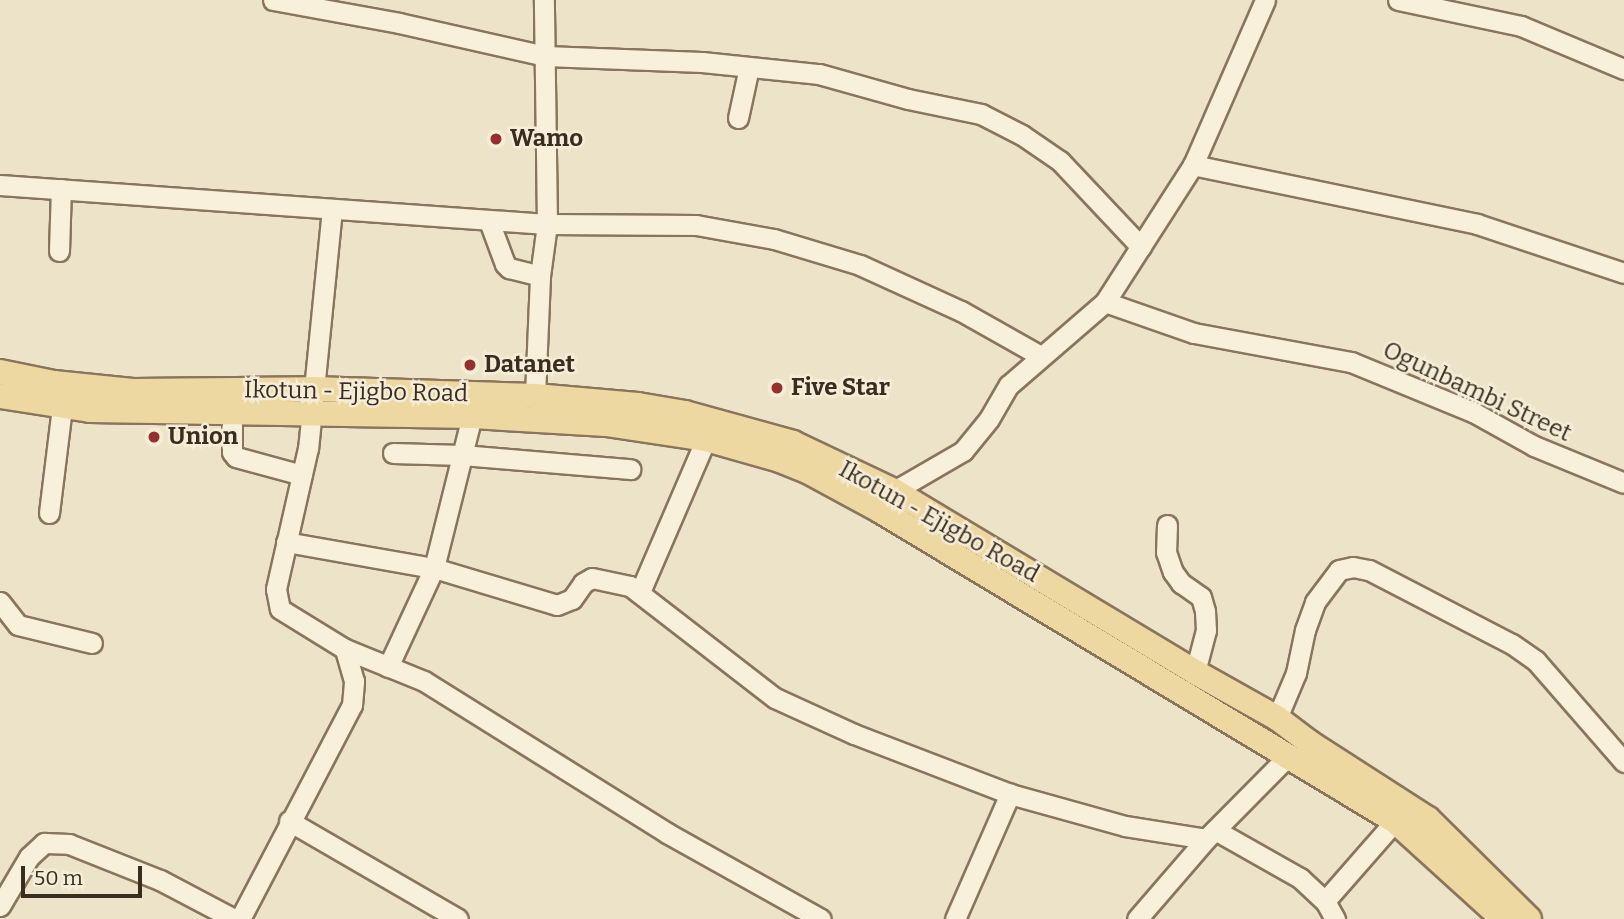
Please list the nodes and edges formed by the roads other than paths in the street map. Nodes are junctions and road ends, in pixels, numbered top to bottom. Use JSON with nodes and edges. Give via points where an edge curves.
{"nodes":[{"id":1,"x":273,"y":0,"type":"edge"},
{"id":2,"x":544,"y":0,"type":"edge"},
{"id":3,"x":1265,"y":0,"type":"edge"},
{"id":4,"x":1398,"y":0,"type":"edge"},
{"id":5,"x":545,"y":56,"type":"junction"},
{"id":6,"x":749,"y":67,"type":"junction"},
{"id":7,"x":1624,"y":69,"type":"edge"},
{"id":8,"x":738,"y":118,"type":"dead end"},
{"id":9,"x":1193,"y":165,"type":"junction"},
{"id":10,"x":0,"y":185,"type":"edge"},
{"id":11,"x":61,"y":189,"type":"junction"},
{"id":12,"x":332,"y":209,"type":"junction"},
{"id":13,"x":489,"y":221,"type":"junction"},
{"id":14,"x":547,"y":224,"type":"junction"},
{"id":15,"x":1141,"y":247,"type":"junction"},
{"id":16,"x":59,"y":251,"type":"dead end"},
{"id":17,"x":1624,"y":273,"type":"edge"},
{"id":18,"x":540,"y":276,"type":"junction"},
{"id":19,"x":1105,"y":302,"type":"junction"},
{"id":20,"x":1041,"y":356,"type":"junction"},
{"id":21,"x":0,"y":372,"type":"edge"},
{"id":22,"x":312,"y":389,"type":"junction"},
{"id":23,"x":0,"y":396,"type":"edge"},
{"id":24,"x":535,"y":396,"type":"junction"},
{"id":25,"x":62,"y":407,"type":"junction"},
{"id":26,"x":232,"y":414,"type":"junction"},
{"id":27,"x":312,"y":415,"type":"junction"},
{"id":28,"x":472,"y":416,"type":"junction"},
{"id":29,"x":706,"y":439,"type":"junction"},
{"id":30,"x":393,"y":453,"type":"dead end"},
{"id":31,"x":462,"y":454,"type":"junction"},
{"id":32,"x":630,"y":470,"type":"dead end"},
{"id":33,"x":302,"y":475,"type":"junction"},
{"id":34,"x":1624,"y":483,"type":"edge"},
{"id":35,"x":888,"y":501,"type":"junction"},
{"id":36,"x":50,"y":513,"type":"dead end"},
{"id":37,"x":1167,"y":525,"type":"dead end"},
{"id":38,"x":286,"y":542,"type":"junction"},
{"id":39,"x":434,"y":568,"type":"junction"},
{"id":40,"x":640,"y":592,"type":"junction"},
{"id":41,"x":0,"y":602,"type":"edge"},
{"id":42,"x":92,"y":643,"type":"dead end"},
{"id":43,"x":345,"y":649,"type":"junction"},
{"id":44,"x":388,"y":667,"type":"junction"},
{"id":45,"x":1195,"y":672,"type":"junction"},
{"id":46,"x":1277,"y":718,"type":"junction"},
{"id":47,"x":1288,"y":756,"type":"junction"},
{"id":48,"x":1624,"y":762,"type":"edge"},
{"id":49,"x":1010,"y":794,"type":"junction"},
{"id":50,"x":289,"y":821,"type":"junction"},
{"id":51,"x":1395,"y":821,"type":"junction"},
{"id":52,"x":1210,"y":835,"type":"junction"},
{"id":53,"x":1325,"y":901,"type":"junction"},
{"id":54,"x":0,"y":906,"type":"edge"},
{"id":55,"x":234,"y":919,"type":"edge"},
{"id":56,"x":240,"y":919,"type":"edge"},
{"id":57,"x":458,"y":919,"type":"edge"},
{"id":58,"x":821,"y":919,"type":"edge"},
{"id":59,"x":955,"y":919,"type":"edge"},
{"id":60,"x":1136,"y":919,"type":"edge"},
{"id":61,"x":1335,"y":919,"type":"edge"},
{"id":62,"x":1503,"y":919,"type":"edge"},
{"id":63,"x":1529,"y":919,"type":"edge"}],
"edges":[{"from":1,"to":5,"type":"street"},
{"from":2,"to":5,"type":"street"},
{"from":3,"to":9,"type":"street"},
{"from":4,"to":7,"type":"street","via":[[1521,26]]},
{"from":5,"to":6,"type":"street"},
{"from":5,"to":14,"type":"street"},
{"from":6,"to":8,"type":"street"},
{"from":6,"to":15,"type":"street","via":[[818,74],[981,114],[1060,161]]},
{"from":9,"to":15,"type":"street"},
{"from":9,"to":17,"type":"street","via":[[1477,224]]},
{"from":10,"to":11,"type":"street"},
{"from":11,"to":12,"type":"street"},
{"from":11,"to":16,"type":"street"},
{"from":12,"to":13,"type":"street"},
{"from":12,"to":22,"type":"street"},
{"from":13,"to":14,"type":"street"},
{"from":13,"to":18,"type":"street","via":[[505,264]]},
{"from":14,"to":18,"type":"street"},
{"from":14,"to":20,"type":"street","via":[[696,225],[774,239],[913,287]]},
{"from":15,"to":19,"type":"street"},
{"from":18,"to":24,"type":"street"},
{"from":19,"to":20,"type":"street"},
{"from":19,"to":34,"type":"street","name":"Ogunbambi Street","via":[[1195,334],[1351,362],[1473,412],[1534,446]]},
{"from":20,"to":35,"type":"street","via":[[1009,386],[963,451]]},
{"from":21,"to":22,"type":"main road","name":"Ikotun - Ejigbo Road","via":[[134,391]]},
{"from":22,"to":24,"type":"main road","name":"Ikotun - Ejigbo Road"},
{"from":22,"to":27,"type":"street"},
{"from":23,"to":25,"type":"main road","name":"Ikotun - Ejigbo Road"},
{"from":24,"to":35,"type":"main road","name":"Ikotun - Ejigbo Road","via":[[685,413],[793,443]]},
{"from":25,"to":26,"type":"main road","name":"Ikotun - Ejigbo Road"},
{"from":25,"to":36,"type":"street"},
{"from":26,"to":27,"type":"main road","name":"Ikotun - Ejigbo Road"},
{"from":26,"to":33,"type":"street","via":[[232,452],[236,457]]},
{"from":27,"to":28,"type":"main road","name":"Ikotun - Ejigbo Road"},
{"from":27,"to":33,"type":"street"},
{"from":28,"to":29,"type":"main road","name":"Ikotun - Ejigbo Road","via":[[606,424]]},
{"from":28,"to":31,"type":"street"},
{"from":29,"to":35,"type":"main road","name":"Ikotun - Ejigbo Road"},
{"from":29,"to":40,"type":"street"},
{"from":30,"to":31,"type":"street"},
{"from":31,"to":32,"type":"street"},
{"from":31,"to":39,"type":"street"},
{"from":33,"to":38,"type":"street"},
{"from":35,"to":45,"type":"main road","name":"Ikotun - Ejigbo Road"},
{"from":35,"to":47,"type":"main road","name":"Ikotun - Ejigbo Road"},
{"from":37,"to":45,"type":"street","via":[[1173,572],[1201,597],[1205,611],[1206,630]]},
{"from":38,"to":39,"type":"street"},
{"from":38,"to":43,"type":"street","via":[[276,589],[280,609]]},
{"from":39,"to":40,"type":"street","via":[[557,605],[572,599],[592,578]]},
{"from":39,"to":44,"type":"street"},
{"from":40,"to":49,"type":"street","via":[[775,698]]},
{"from":41,"to":42,"type":"street","via":[[18,625]]},
{"from":43,"to":44,"type":"street"},
{"from":43,"to":50,"type":"street","via":[[354,681],[352,705]]},
{"from":44,"to":58,"type":"street","via":[[424,681],[667,833]]},
{"from":45,"to":46,"type":"main road","name":"Ikotun - Ejigbo Road"},
{"from":46,"to":48,"type":"street","via":[[1296,673],[1315,602],[1339,570],[1353,567],[1369,570],[1512,644],[1535,661]]},
{"from":46,"to":63,"type":"main road","name":"Ikotun - Ejigbo Road","via":[[1427,819]]},
{"from":47,"to":51,"type":"main road","name":"Ikotun - Ejigbo Road"},
{"from":47,"to":52,"type":"street"},
{"from":49,"to":52,"type":"street","via":[[1125,826]]},
{"from":49,"to":59,"type":"street"},
{"from":50,"to":56,"type":"street"},
{"from":50,"to":57,"type":"street"},
{"from":51,"to":53,"type":"street"},
{"from":51,"to":62,"type":"main road","name":"Ikotun - Ejigbo Road"},
{"from":52,"to":53,"type":"street","via":[[1300,878]]},
{"from":52,"to":60,"type":"street"},
{"from":53,"to":61,"type":"street"},
{"from":54,"to":55,"type":"street","via":[[29,857],[44,843],[69,844],[160,880]]}]}
